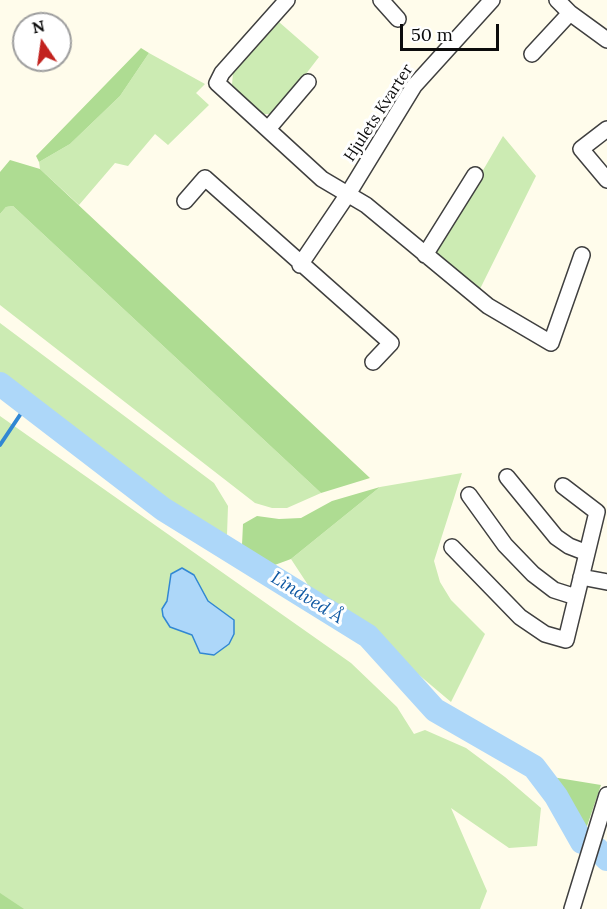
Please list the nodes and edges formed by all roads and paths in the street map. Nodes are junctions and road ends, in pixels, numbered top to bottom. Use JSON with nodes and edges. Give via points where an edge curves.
{"nodes":[{"id":1,"x":287,"y":0,"type":"edge"},
{"id":2,"x":381,"y":0,"type":"edge"},
{"id":3,"x":492,"y":0,"type":"edge"},
{"id":4,"x":557,"y":0,"type":"edge"},
{"id":5,"x":570,"y":13,"type":"junction"},
{"id":6,"x":398,"y":19,"type":"dead end"},
{"id":7,"x":607,"y":40,"type":"edge"},
{"id":8,"x":532,"y":54,"type":"dead end"},
{"id":9,"x":308,"y":82,"type":"dead end"},
{"id":10,"x":268,"y":129,"type":"junction"},
{"id":11,"x":607,"y":129,"type":"edge"},
{"id":12,"x":475,"y":175,"type":"dead end"},
{"id":13,"x":607,"y":180,"type":"edge"},
{"id":14,"x":348,"y":194,"type":"junction"},
{"id":15,"x":185,"y":201,"type":"dead end"},
{"id":16,"x":425,"y":255,"type":"junction"},
{"id":17,"x":582,"y":255,"type":"dead end"},
{"id":18,"x":300,"y":265,"type":"junction"},
{"id":19,"x":373,"y":362,"type":"dead end"},
{"id":20,"x":507,"y":477,"type":"dead end"},
{"id":21,"x":563,"y":486,"type":"dead end"},
{"id":22,"x":469,"y":495,"type":"dead end"},
{"id":23,"x":452,"y":547,"type":"dead end"},
{"id":24,"x":587,"y":553,"type":"junction"},
{"id":25,"x":581,"y":577,"type":"junction"},
{"id":26,"x":607,"y":582,"type":"edge"},
{"id":27,"x":576,"y":597,"type":"junction"},
{"id":28,"x":607,"y":795,"type":"edge"},
{"id":29,"x":572,"y":909,"type":"edge"}],
"edges":[{"from":1,"to":10,"type":"street","via":[[217,83]]},
{"from":2,"to":6,"type":"street"},
{"from":3,"to":14,"type":"street","name":"Hjulets Kvarter","via":[[414,86]]},
{"from":4,"to":5,"type":"street"},
{"from":5,"to":7,"type":"street"},
{"from":5,"to":8,"type":"street"},
{"from":9,"to":10,"type":"street"},
{"from":10,"to":14,"type":"street","via":[[322,179]]},
{"from":11,"to":13,"type":"street","via":[[581,149]]},
{"from":12,"to":16,"type":"street"},
{"from":14,"to":16,"type":"street"},
{"from":14,"to":18,"type":"street","name":"Hjulets Kvarter"},
{"from":15,"to":18,"type":"street","via":[[205,178]]},
{"from":16,"to":17,"type":"street","via":[[488,306],[551,343]]},
{"from":18,"to":19,"type":"street","via":[[391,343]]},
{"from":20,"to":24,"type":"street","via":[[556,537]]},
{"from":21,"to":24,"type":"street","via":[[597,512]]},
{"from":22,"to":27,"type":"street","via":[[505,545],[533,574],[554,590]]},
{"from":23,"to":27,"type":"street","via":[[519,617],[545,634],[566,640]]},
{"from":24,"to":25,"type":"street"},
{"from":25,"to":26,"type":"street"},
{"from":25,"to":27,"type":"street"},
{"from":28,"to":29,"type":"street"}]}
